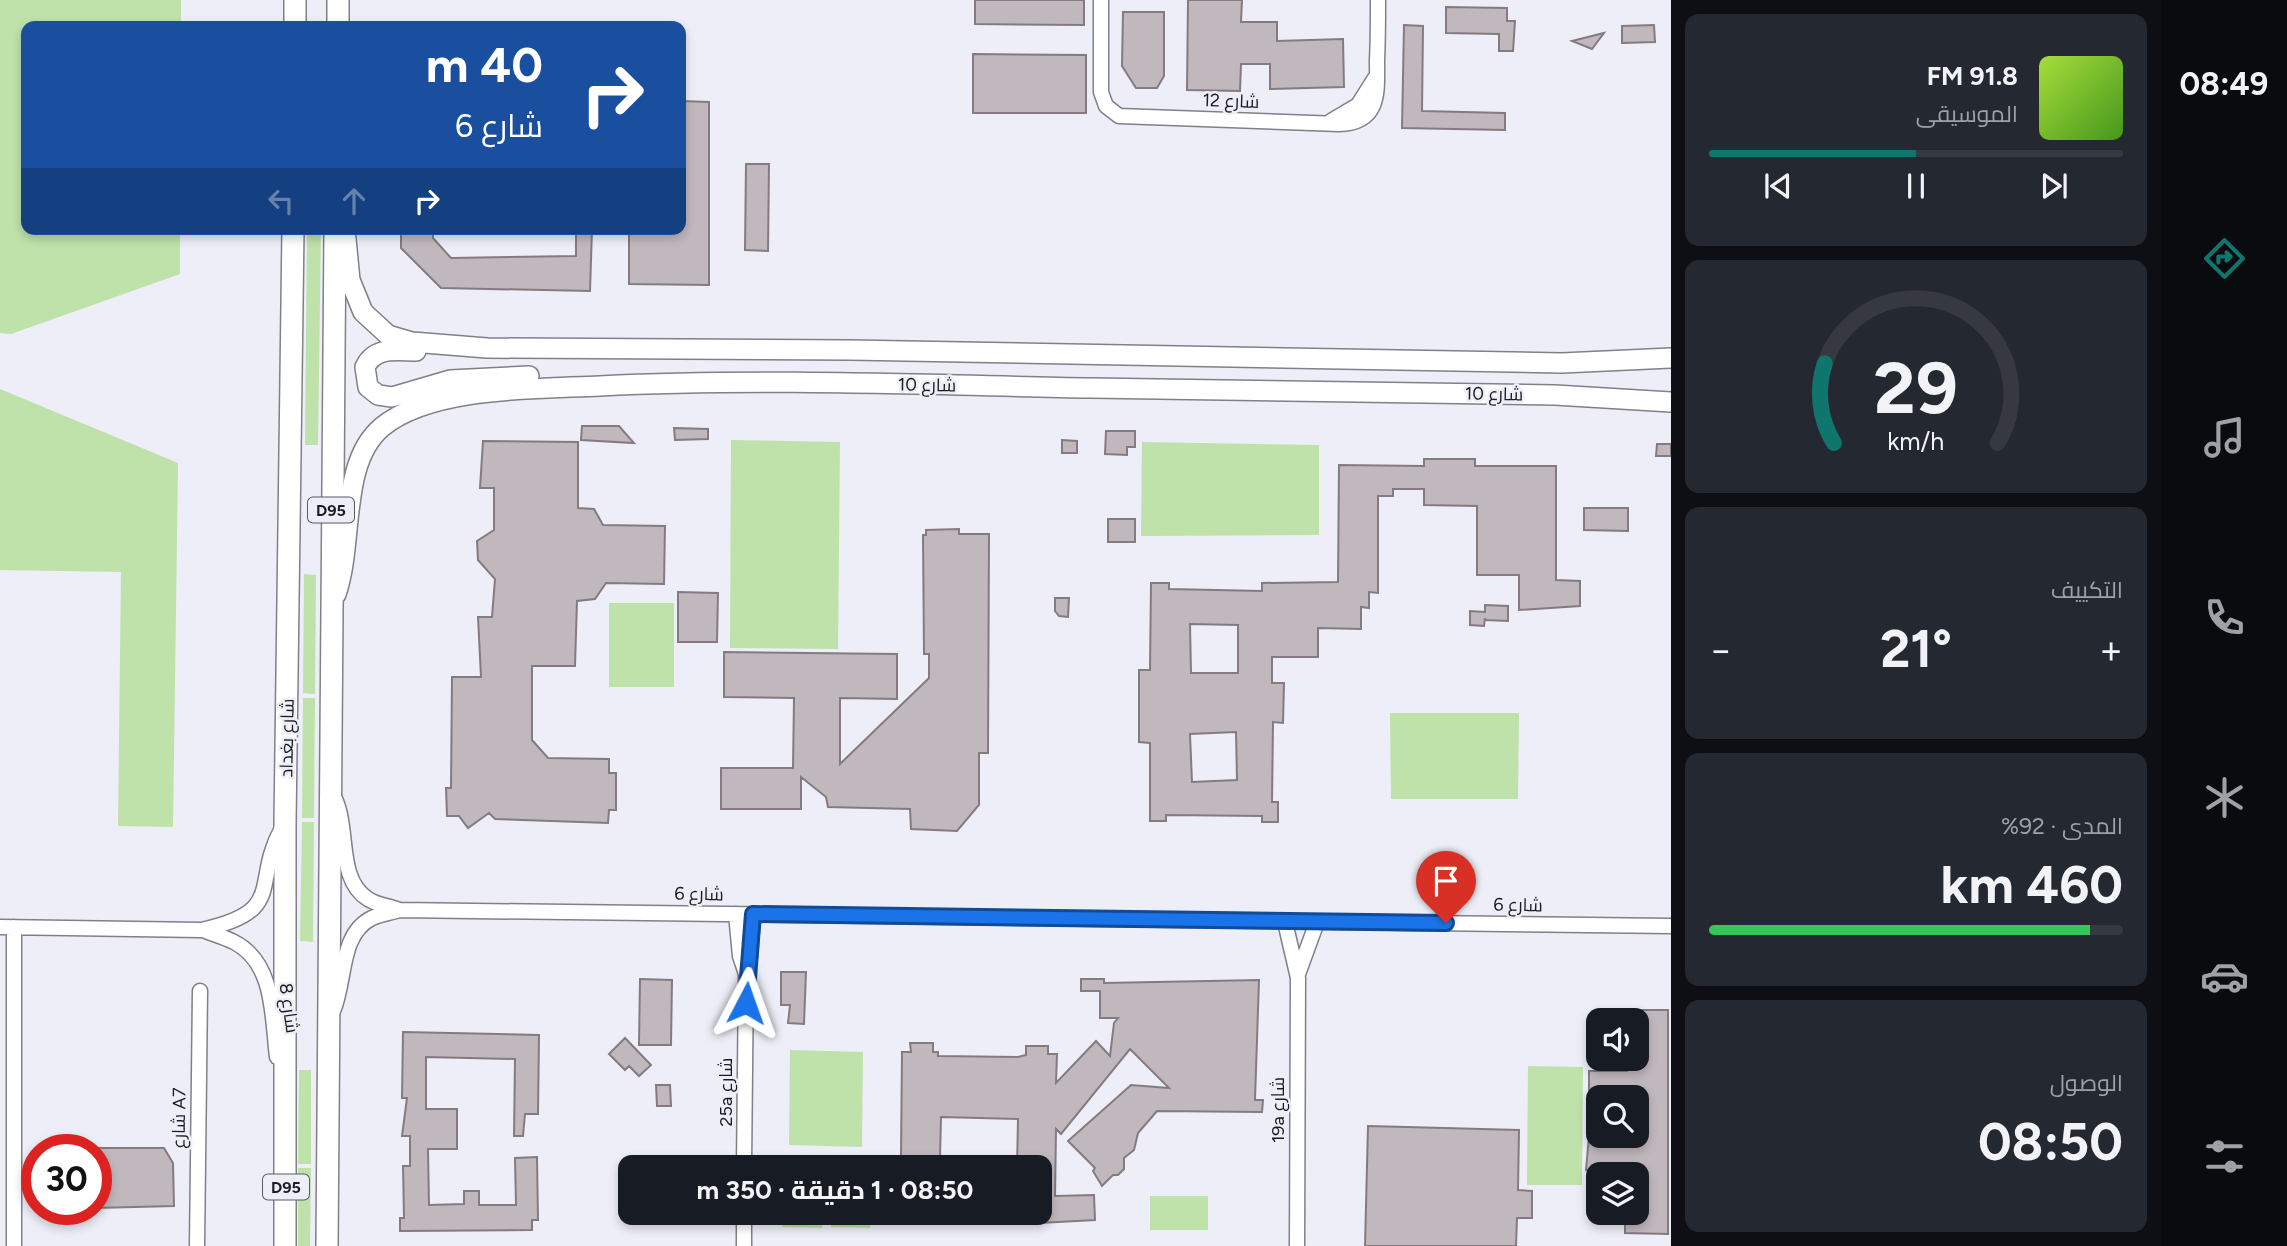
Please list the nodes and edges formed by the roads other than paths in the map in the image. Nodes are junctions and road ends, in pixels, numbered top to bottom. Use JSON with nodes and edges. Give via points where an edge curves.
{"nodes":[{"id":1,"x":295,"y":0,"type":"edge"},
{"id":2,"x":338,"y":0,"type":"edge"},
{"id":3,"x":1101,"y":0,"type":"edge"},
{"id":4,"x":1378,"y":0,"type":"edge"},
{"id":5,"x":295,"y":21,"type":"edge"},
{"id":6,"x":338,"y":21,"type":"edge"},
{"id":7,"x":293,"y":235,"type":"edge"},
{"id":8,"x":335,"y":235,"type":"edge"},
{"id":9,"x":346,"y":235,"type":"edge"},
{"id":10,"x":487,"y":348,"type":"junction"},
{"id":11,"x":1671,"y":358,"type":"edge"},
{"id":12,"x":630,"y":382,"type":"junction"},
{"id":13,"x":1671,"y":402,"type":"edge"},
{"id":14,"x":330,"y":608,"type":"junction"},
{"id":15,"x":330,"y":791,"type":"junction"},
{"id":16,"x":285,"y":823,"type":"junction"},
{"id":17,"x":399,"y":910,"type":"junction"},
{"id":18,"x":736,"y":914,"type":"junction"},
{"id":19,"x":753,"y":914,"type":"junction"},
{"id":20,"x":1285,"y":922,"type":"junction"},
{"id":21,"x":1317,"y":922,"type":"junction"},
{"id":22,"x":1671,"y":926,"type":"edge"},
{"id":23,"x":7,"y":927,"type":"edge"},
{"id":24,"x":201,"y":930,"type":"junction"},
{"id":25,"x":746,"y":974,"type":"junction"},
{"id":26,"x":1298,"y":974,"type":"junction"},
{"id":27,"x":200,"y":991,"type":"dead end"},
{"id":28,"x":328,"y":1021,"type":"junction"},
{"id":29,"x":285,"y":1127,"type":"junction"},
{"id":30,"x":744,"y":1155,"type":"edge"},
{"id":31,"x":7,"y":1221,"type":"edge"},
{"id":32,"x":744,"y":1225,"type":"edge"},
{"id":33,"x":15,"y":1246,"type":"edge"},
{"id":34,"x":197,"y":1246,"type":"edge"},
{"id":35,"x":285,"y":1246,"type":"edge"},
{"id":36,"x":327,"y":1246,"type":"edge"},
{"id":37,"x":744,"y":1246,"type":"edge"},
{"id":38,"x":1297,"y":1246,"type":"edge"}],
"edges":[{"from":1,"to":5,"type":"main road"},
{"from":2,"to":6,"type":"main road"},
{"from":3,"to":4,"type":"street","name":"شارع 12","via":[[1102,71],[1115,102],[1135,117],[1326,122],[1358,105],[1377,74]]},
{"from":7,"to":16,"type":"main road","name":"شارع بغداد","number":"D95"},
{"from":8,"to":14,"type":"main road","number":"D95"},
{"from":9,"to":10,"type":"street","name":"شارع 10","via":[[353,290],[363,312],[379,329],[412,342]]},
{"from":10,"to":11,"type":"street","name":"شارع 10","via":[[1562,363]]},
{"from":10,"to":12,"type":"street","via":[[379,352],[365,368],[365,381],[373,392],[385,397],[436,382],[488,377]]},
{"from":12,"to":13,"type":"street","name":"شارع 10","via":[[1517,395]]},
{"from":12,"to":14,"type":"street","name":"شارع 10","via":[[472,395],[424,406],[386,423],[371,438],[356,466],[344,563]]},
{"from":14,"to":15,"type":"main road","number":"D95"},
{"from":15,"to":17,"type":"street","name":"شارع 6","via":[[341,813],[348,870],[355,886],[371,901]]},
{"from":15,"to":28,"type":"main road","number":"D95"},
{"from":16,"to":24,"type":"street","name":"شارع 8","via":[[273,848],[260,900],[237,919]]},
{"from":16,"to":29,"type":"main road","name":"شارع بغداد","number":"D95"},
{"from":17,"to":18,"type":"street","name":"شارع 6"},
{"from":17,"to":28,"type":"street","name":"شارع 6","via":[[373,918],[355,933],[347,949],[342,989]]},
{"from":18,"to":19,"type":"street","name":"شارع 6"},
{"from":18,"to":25,"type":"street","name":"25a شارع"},
{"from":19,"to":20,"type":"street","name":"شارع 6"},
{"from":19,"to":25,"type":"street","name":"25a شارع"},
{"from":20,"to":21,"type":"street","name":"شارع 6"},
{"from":20,"to":26,"type":"street","name":"19a شارع"},
{"from":21,"to":22,"type":"street","name":"شارع 6"},
{"from":21,"to":26,"type":"street","name":"19a شارع"},
{"from":23,"to":24,"type":"street","name":"شارع 8"},
{"from":23,"to":31,"type":"street"},
{"from":24,"to":29,"type":"street","name":"شارع 8","via":[[242,947],[265,977]]},
{"from":25,"to":30,"type":"street","name":"25a شارع"},
{"from":26,"to":38,"type":"street","name":"19a شارع"},
{"from":27,"to":34,"type":"street","name":"شارع A7"},
{"from":28,"to":36,"type":"main road","number":"D95"},
{"from":29,"to":35,"type":"main road","name":"شارع بغداد","number":"D95"},
{"from":31,"to":33,"type":"street"},
{"from":32,"to":37,"type":"street"}]}
